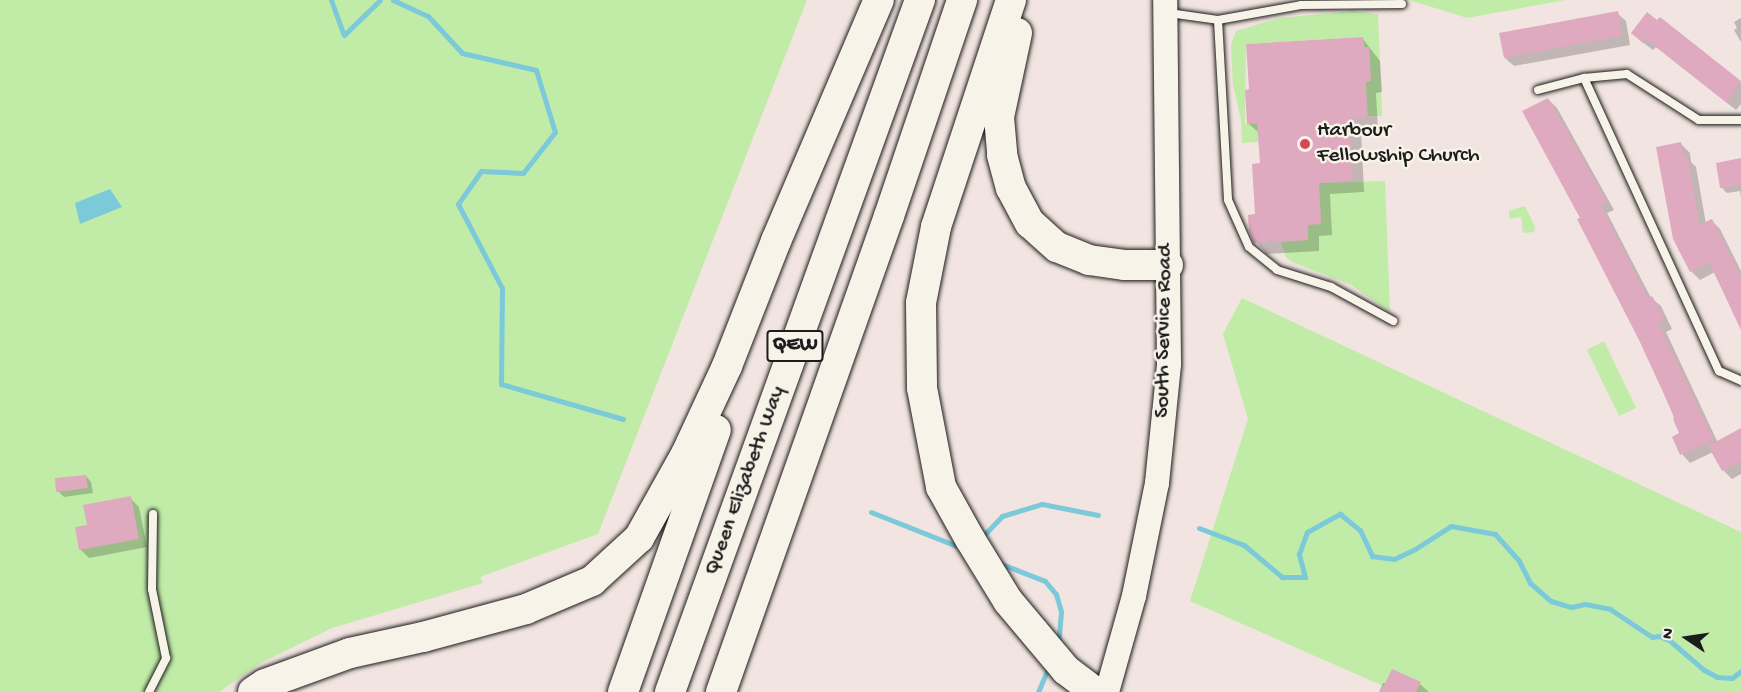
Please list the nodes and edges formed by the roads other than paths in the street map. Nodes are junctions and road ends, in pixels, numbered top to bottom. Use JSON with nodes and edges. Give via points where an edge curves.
{"nodes":[{"id":1,"x":879,"y":0,"type":"edge"},
{"id":2,"x":920,"y":0,"type":"edge"},
{"id":3,"x":962,"y":0,"type":"edge"},
{"id":4,"x":1011,"y":0,"type":"edge"},
{"id":5,"x":1026,"y":0,"type":"edge"},
{"id":6,"x":1402,"y":4,"type":"dead end"},
{"id":7,"x":1165,"y":6,"type":"edge"},
{"id":8,"x":1218,"y":20,"type":"junction"},
{"id":9,"x":1584,"y":78,"type":"junction"},
{"id":10,"x":1538,"y":90,"type":"dead end"},
{"id":11,"x":1741,"y":120,"type":"edge"},
{"id":12,"x":776,"y":241,"type":"junction"},
{"id":13,"x":1168,"y":265,"type":"junction"},
{"id":14,"x":1393,"y":321,"type":"dead end"},
{"id":15,"x":1741,"y":381,"type":"edge"},
{"id":16,"x":153,"y":514,"type":"dead end"},
{"id":17,"x":149,"y":692,"type":"edge"},
{"id":18,"x":254,"y":692,"type":"edge"},
{"id":19,"x":623,"y":692,"type":"edge"},
{"id":20,"x":670,"y":692,"type":"edge"},
{"id":21,"x":721,"y":692,"type":"edge"},
{"id":22,"x":1095,"y":692,"type":"edge"},
{"id":23,"x":1107,"y":692,"type":"edge"}],
"edges":[{"from":1,"to":12,"type":"highway"},
{"from":2,"to":20,"type":"highway","name":"Queen Elizabeth Way","number":"QEW"},
{"from":3,"to":21,"type":"highway","name":"Queen Elizabeth Way","number":"QEW"},
{"from":4,"to":22,"type":"highway","via":[[936,227],[921,303],[922,388],[941,487],[1008,601],[1066,670]]},
{"from":5,"to":13,"type":"highway","via":[[999,117],[1002,155],[1011,188],[1030,223],[1057,247],[1089,260]]},
{"from":6,"to":8,"type":"lane","via":[[1301,5]]},
{"from":7,"to":8,"type":"lane"},
{"from":7,"to":13,"type":"main road","name":"South Service Road"},
{"from":8,"to":14,"type":"lane","via":[[1228,200],[1249,247],[1277,270],[1331,286]]},
{"from":9,"to":10,"type":"lane"},
{"from":9,"to":11,"type":"lane","via":[[1627,74],[1700,120]]},
{"from":9,"to":15,"type":"lane","via":[[1719,371]]},
{"from":12,"to":18,"type":"highway","via":[[727,366],[686,454],[639,538],[592,581],[526,609],[350,654],[265,684]]},
{"from":12,"to":19,"type":"highway","via":[[714,437]]},
{"from":13,"to":23,"type":"main road","name":"South Service Road","via":[[1169,364],[1157,483],[1134,596]]},
{"from":16,"to":17,"type":"lane","via":[[152,589],[166,658]]}]}
